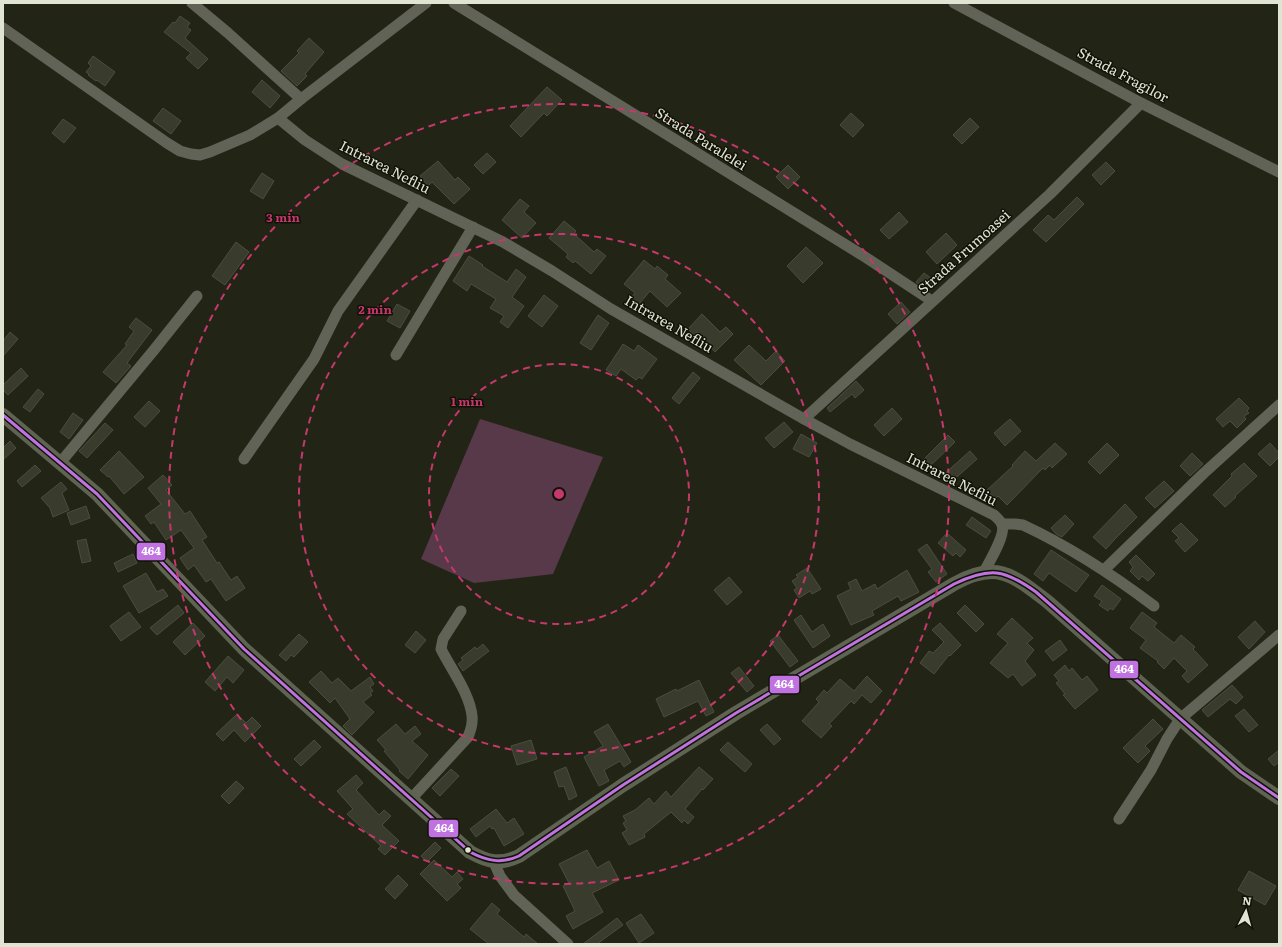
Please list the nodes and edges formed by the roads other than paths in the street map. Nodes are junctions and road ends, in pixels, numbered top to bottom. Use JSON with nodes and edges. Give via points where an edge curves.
{"nodes":[{"id":1,"x":192,"y":3,"type":"edge"},
{"id":2,"x":426,"y":3,"type":"edge"},
{"id":3,"x":454,"y":3,"type":"edge"},
{"id":4,"x":954,"y":3,"type":"edge"},
{"id":5,"x":3,"y":28,"type":"edge"},
{"id":6,"x":301,"y":99,"type":"junction"},
{"id":7,"x":1141,"y":102,"type":"junction"},
{"id":8,"x":278,"y":118,"type":"junction"},
{"id":9,"x":1279,"y":172,"type":"edge"},
{"id":10,"x":417,"y":200,"type":"junction"},
{"id":11,"x":473,"y":227,"type":"junction"},
{"id":12,"x":197,"y":296,"type":"dead end"},
{"id":13,"x":932,"y":301,"type":"junction"},
{"id":14,"x":396,"y":356,"type":"dead end"},
{"id":15,"x":1279,"y":405,"type":"edge"},
{"id":16,"x":3,"y":415,"type":"edge"},
{"id":17,"x":804,"y":419,"type":"junction"},
{"id":18,"x":244,"y":459,"type":"dead end"},
{"id":19,"x":60,"y":462,"type":"junction"},
{"id":20,"x":1002,"y":524,"type":"junction"},
{"id":21,"x":1104,"y":570,"type":"junction"},
{"id":22,"x":984,"y":572,"type":"junction"},
{"id":23,"x":1154,"y":606,"type":"dead end"},
{"id":24,"x":461,"y":611,"type":"dead end"},
{"id":25,"x":1279,"y":635,"type":"edge"},
{"id":26,"x":1180,"y":719,"type":"junction"},
{"id":27,"x":1279,"y":798,"type":"edge"},
{"id":28,"x":410,"y":799,"type":"junction"},
{"id":29,"x":1119,"y":819,"type":"dead end"},
{"id":30,"x":494,"y":862,"type":"junction"},
{"id":31,"x":568,"y":944,"type":"edge"}],
"edges":[{"from":1,"to":6,"type":"street","via":[[228,32]]},
{"from":2,"to":6,"type":"street"},
{"from":3,"to":13,"type":"street","name":"Strada Paralelei","via":[[862,255]]},
{"from":4,"to":7,"type":"street","name":"Strada Fragilor"},
{"from":5,"to":8,"type":"street","via":[[168,143],[186,152],[200,155],[210,152],[250,135]]},
{"from":6,"to":8,"type":"street"},
{"from":7,"to":9,"type":"street","name":"Strada Fragilor"},
{"from":7,"to":13,"type":"street","name":"Strada Frumoasei","via":[[1050,194]]},
{"from":8,"to":10,"type":"street","name":"Intrarea Nefliu","via":[[336,160]]},
{"from":10,"to":11,"type":"street","name":"Intrarea Nefliu"},
{"from":10,"to":18,"type":"street","via":[[338,311],[314,359]]},
{"from":11,"to":14,"type":"street"},
{"from":11,"to":17,"type":"street","name":"Intrarea Nefliu"},
{"from":12,"to":19,"type":"street"},
{"from":13,"to":17,"type":"street","name":"Strada Frumoasei"},
{"from":15,"to":21,"type":"street"},
{"from":16,"to":19,"type":"main road"},
{"from":17,"to":20,"type":"street","name":"Intrarea Nefliu","via":[[994,515]]},
{"from":19,"to":28,"type":"main road","via":[[97,494],[244,649]]},
{"from":20,"to":21,"type":"street","via":[[1023,525]]},
{"from":20,"to":22,"type":"street","name":"Intrarea Nefliu","via":[[1002,535]]},
{"from":21,"to":23,"type":"street"},
{"from":22,"to":26,"type":"main road","via":[[1000,573],[1020,581],[1048,602]]},
{"from":22,"to":30,"type":"main road","via":[[954,584],[736,713],[623,785],[519,856],[508,861]]},
{"from":24,"to":28,"type":"street","via":[[443,639],[441,649],[464,692],[472,716],[472,726],[468,737]]},
{"from":25,"to":26,"type":"street"},
{"from":26,"to":27,"type":"main road","via":[[1240,772]]},
{"from":26,"to":29,"type":"street"},
{"from":28,"to":30,"type":"main road","via":[[470,852]]},
{"from":30,"to":31,"type":"street","via":[[500,876],[514,895]]}]}
